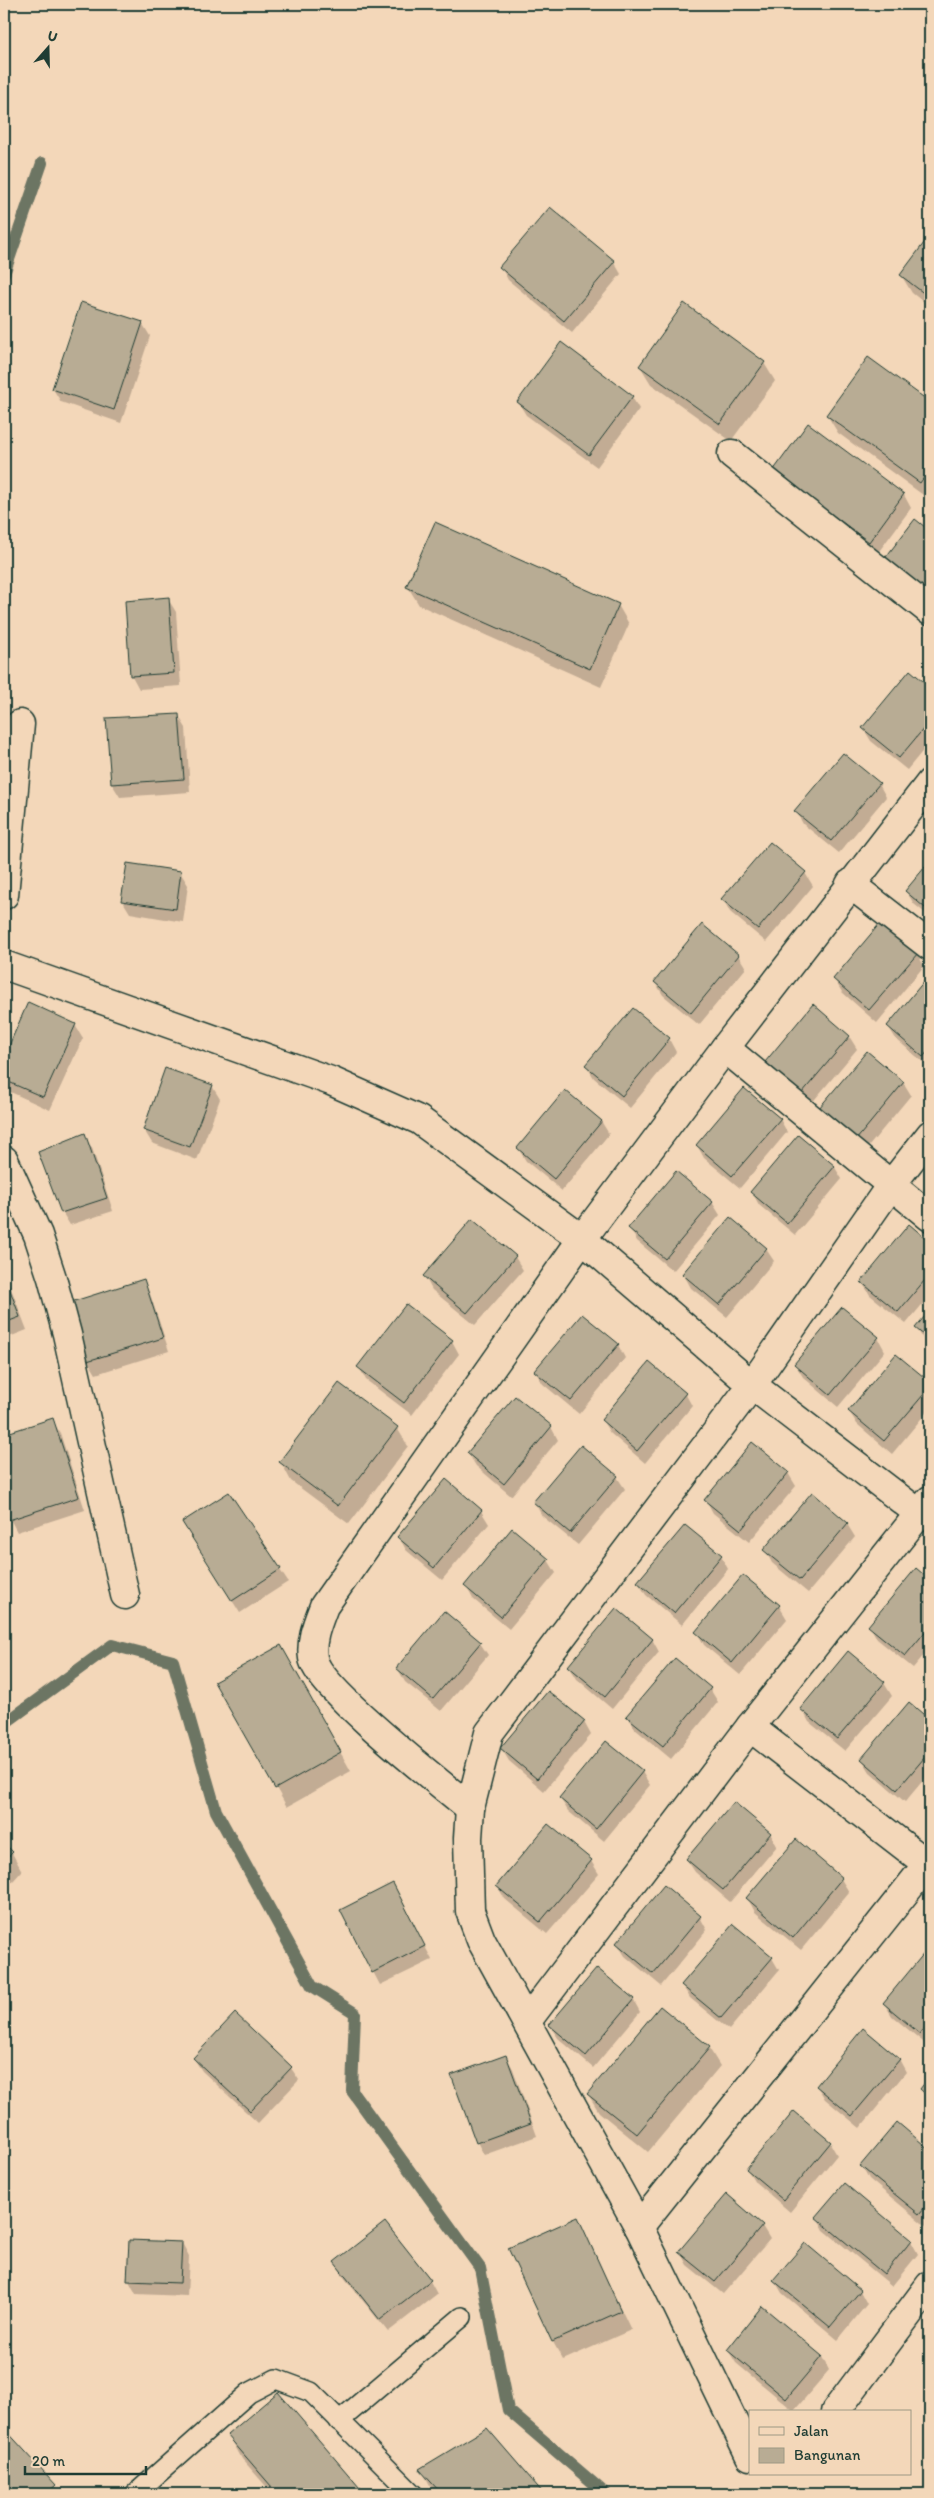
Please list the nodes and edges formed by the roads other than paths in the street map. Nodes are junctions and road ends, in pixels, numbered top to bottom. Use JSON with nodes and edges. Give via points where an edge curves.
{"nodes":[{"id":1,"x":732,"y":454,"type":"dead end"},
{"id":2,"x":930,"y":611,"type":"edge"},
{"id":3,"x":20,"y":724,"type":"dead end"},
{"id":4,"x":930,"y":783,"type":"edge"},
{"id":5,"x":850,"y":884,"type":"junction"},
{"id":6,"x":4,"y":895,"type":"edge"},
{"id":7,"x":930,"y":946,"type":"edge"},
{"id":8,"x":4,"y":966,"type":"edge"},
{"id":9,"x":725,"y":1048,"type":"junction"},
{"id":10,"x":930,"y":1135,"type":"edge"},
{"id":11,"x":4,"y":1160,"type":"edge"},
{"id":12,"x":891,"y":1185,"type":"junction"},
{"id":13,"x":930,"y":1217,"type":"edge"},
{"id":14,"x":582,"y":1239,"type":"junction"},
{"id":15,"x":752,"y":1386,"type":"junction"},
{"id":16,"x":925,"y":1507,"type":"edge"},
{"id":17,"x":125,"y":1595,"type":"dead end"},
{"id":18,"x":750,"y":1727,"type":"junction"},
{"id":19,"x":470,"y":1808,"type":"junction"},
{"id":20,"x":929,"y":1864,"type":"edge"},
{"id":21,"x":527,"y":2021,"type":"junction"},
{"id":22,"x":639,"y":2227,"type":"junction"},
{"id":23,"x":930,"y":2285,"type":"edge"},
{"id":24,"x":462,"y":2317,"type":"dead end"},
{"id":25,"x":836,"y":2410,"type":"edge"},
{"id":26,"x":339,"y":2421,"type":"junction"},
{"id":27,"x":749,"y":2454,"type":"edge"},
{"id":28,"x":135,"y":2494,"type":"edge"},
{"id":29,"x":413,"y":2494,"type":"edge"}],
"edges":[{"from":1,"to":2,"type":"street"},
{"from":3,"to":6,"type":"street"},
{"from":4,"to":5,"type":"street"},
{"from":5,"to":7,"type":"street"},
{"from":5,"to":9,"type":"street"},
{"from":8,"to":14,"type":"street","via":[[331,1081],[419,1120]]},
{"from":9,"to":12,"type":"street"},
{"from":9,"to":14,"type":"street"},
{"from":10,"to":12,"type":"street"},
{"from":11,"to":17,"type":"street","via":[[38,1235],[52,1278]]},
{"from":12,"to":13,"type":"street"},
{"from":12,"to":15,"type":"street"},
{"from":14,"to":15,"type":"street"},
{"from":14,"to":19,"type":"street","via":[[324,1606],[314,1631],[313,1659],[328,1682],[347,1703]]},
{"from":15,"to":16,"type":"street"},
{"from":15,"to":19,"type":"street","via":[[489,1733]]},
{"from":16,"to":18,"type":"street"},
{"from":18,"to":20,"type":"street"},
{"from":18,"to":21,"type":"street"},
{"from":19,"to":21,"type":"street","via":[[470,1912],[481,1940]]},
{"from":20,"to":22,"type":"street"},
{"from":21,"to":22,"type":"street"},
{"from":22,"to":27,"type":"street"},
{"from":23,"to":25,"type":"street"},
{"from":24,"to":26,"type":"lane"},
{"from":26,"to":28,"type":"lane","via":[[310,2392],[276,2379],[250,2393]]},
{"from":26,"to":29,"type":"lane"}]}
